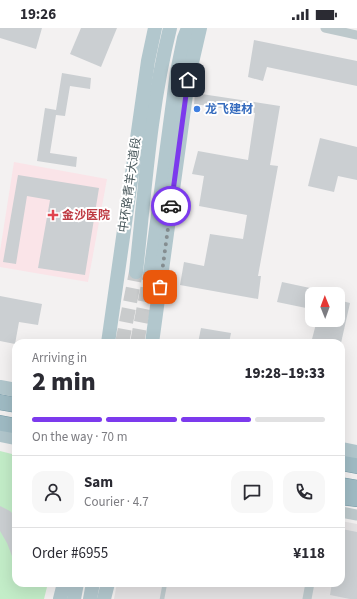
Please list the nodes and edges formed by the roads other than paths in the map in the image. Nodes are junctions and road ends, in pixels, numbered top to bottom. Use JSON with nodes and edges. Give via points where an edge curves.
{"nodes":[{"id":1,"x":155,"y":28,"type":"edge"},
{"id":2,"x":170,"y":28,"type":"edge"},
{"id":3,"x":188,"y":28,"type":"edge"},
{"id":4,"x":200,"y":28,"type":"edge"},
{"id":5,"x":325,"y":28,"type":"edge"},
{"id":6,"x":357,"y":35,"type":"edge"},
{"id":7,"x":136,"y":272,"type":"tunnel mouth"},
{"id":8,"x":150,"y":274,"type":"tunnel mouth"},
{"id":9,"x":109,"y":339,"type":"edge"},
{"id":10,"x":153,"y":339,"type":"edge"},
{"id":11,"x":0,"y":387,"type":"edge"},
{"id":12,"x":12,"y":389,"type":"edge"},
{"id":13,"x":0,"y":402,"type":"edge"},
{"id":14,"x":12,"y":404,"type":"edge"},
{"id":15,"x":0,"y":423,"type":"edge"},
{"id":16,"x":12,"y":425,"type":"edge"},
{"id":17,"x":0,"y":435,"type":"edge"},
{"id":18,"x":12,"y":437,"type":"edge"},
{"id":19,"x":345,"y":450,"type":"edge"},
{"id":20,"x":357,"y":452,"type":"edge"},
{"id":21,"x":345,"y":464,"type":"edge"},
{"id":22,"x":357,"y":466,"type":"edge"},
{"id":23,"x":345,"y":486,"type":"edge"},
{"id":24,"x":357,"y":488,"type":"edge"},
{"id":25,"x":345,"y":494,"type":"edge"},
{"id":26,"x":345,"y":496,"type":"edge"},
{"id":27,"x":357,"y":498,"type":"edge"},
{"id":28,"x":345,"y":513,"type":"edge"},
{"id":29,"x":357,"y":515,"type":"edge"},
{"id":30,"x":63,"y":587,"type":"edge"},
{"id":31,"x":76,"y":587,"type":"edge"},
{"id":32,"x":92,"y":587,"type":"edge"},
{"id":33,"x":107,"y":587,"type":"edge"},
{"id":34,"x":164,"y":587,"type":"edge"},
{"id":35,"x":309,"y":587,"type":"edge"},
{"id":36,"x":60,"y":599,"type":"edge"},
{"id":37,"x":74,"y":599,"type":"edge"},
{"id":38,"x":90,"y":599,"type":"edge"},
{"id":39,"x":104,"y":599,"type":"edge"},
{"id":40,"x":162,"y":599,"type":"edge"},
{"id":41,"x":307,"y":599,"type":"edge"}],
"edges":[{"from":1,"to":9,"type":"main road","name":"中环路青羊大道段","via":[[148,61]]},
{"from":2,"to":7,"type":"main road","via":[[154,106]]},
{"from":3,"to":8,"type":"main road","via":[[177,72]]},
{"from":4,"to":10,"type":"main road","via":[[188,80]]},
{"from":5,"to":6,"type":"street"},
{"from":11,"to":12,"type":"main road"},
{"from":13,"to":14,"type":"highway"},
{"from":15,"to":16,"type":"highway"},
{"from":17,"to":18,"type":"main road"},
{"from":19,"to":20,"type":"main road"},
{"from":21,"to":22,"type":"highway"},
{"from":23,"to":24,"type":"highway"},
{"from":25,"to":27,"type":"main road"},
{"from":26,"to":27,"type":"highway"},
{"from":28,"to":29,"type":"street"},
{"from":30,"to":36,"type":"main road"},
{"from":31,"to":37,"type":"main road"},
{"from":32,"to":38,"type":"main road"},
{"from":33,"to":39,"type":"main road"},
{"from":34,"to":40,"type":"lane"},
{"from":35,"to":41,"type":"street"}]}
